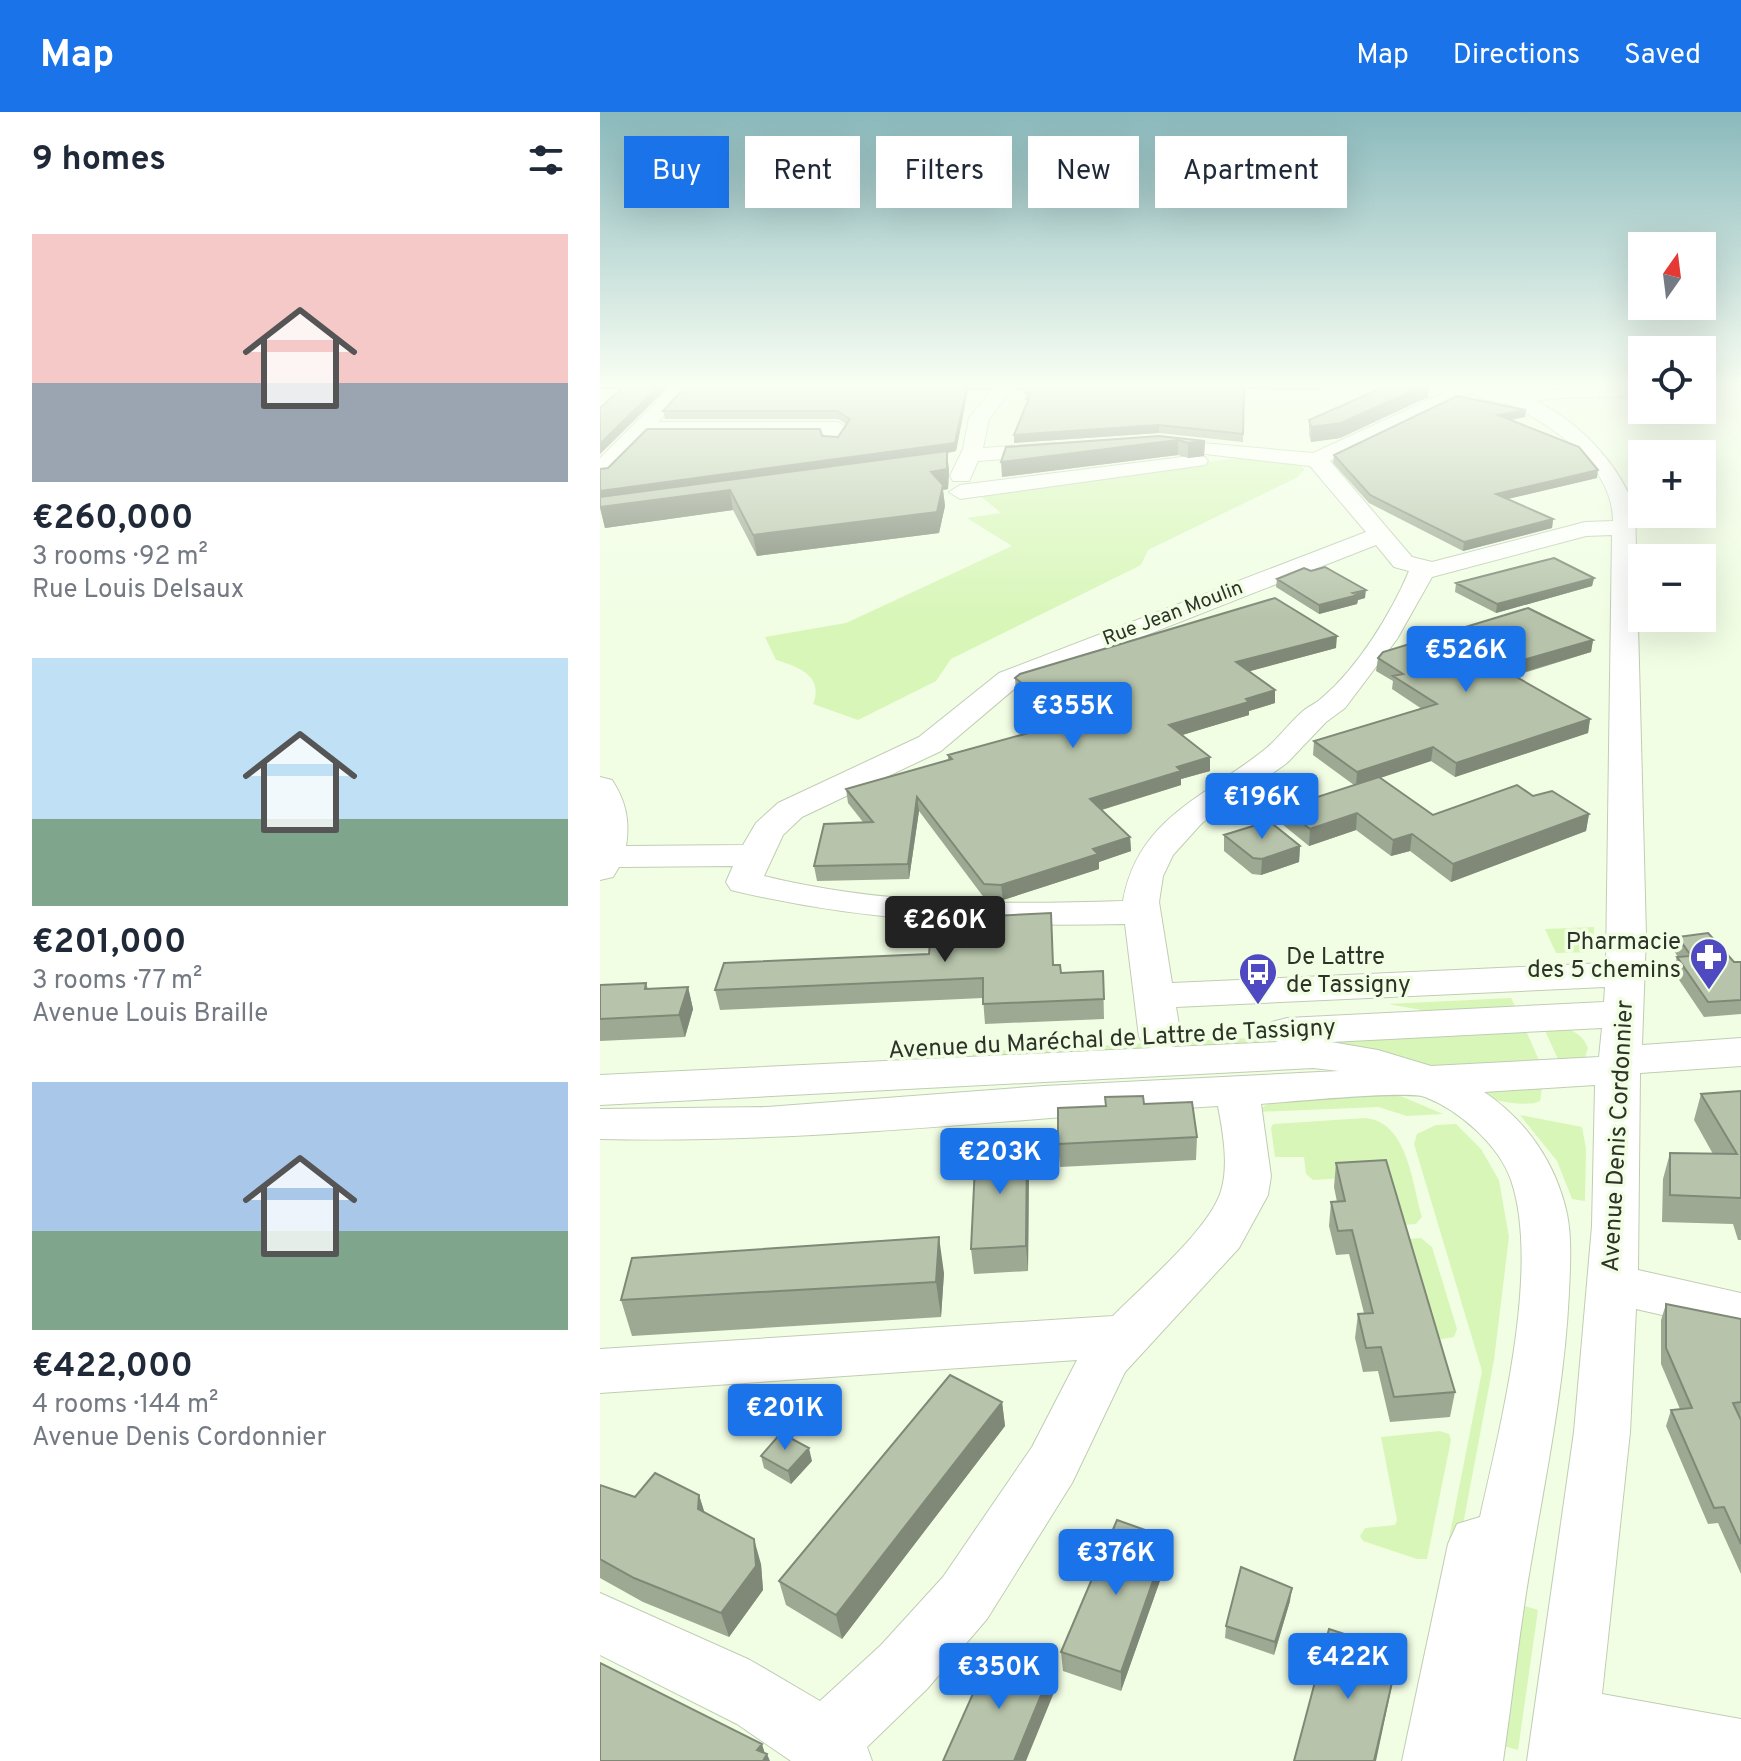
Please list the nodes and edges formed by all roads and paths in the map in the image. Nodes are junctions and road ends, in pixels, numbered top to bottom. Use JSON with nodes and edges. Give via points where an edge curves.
{"nodes":[{"id":1,"x":966,"y":464,"type":"edge"},
{"id":2,"x":1176,"y":464,"type":"edge"},
{"id":3,"x":1320,"y":464,"type":"edge"},
{"id":4,"x":1598,"y":464,"type":"edge"},
{"id":5,"x":960,"y":492,"type":"junction"},
{"id":6,"x":978,"y":516,"type":"dead end"},
{"id":7,"x":1624,"y":528,"type":"junction"},
{"id":8,"x":1380,"y":535,"type":"junction"},
{"id":9,"x":1422,"y":570,"type":"junction"},
{"id":10,"x":600,"y":787,"type":"edge"},
{"id":11,"x":604,"y":848,"type":"edge"},
{"id":12,"x":755,"y":855,"type":"junction"},
{"id":13,"x":1142,"y":912,"type":"junction"},
{"id":14,"x":1625,"y":994,"type":"junction"},
{"id":15,"x":1155,"y":996,"type":"junction"},
{"id":16,"x":1160,"y":1037,"type":"junction"},
{"id":17,"x":1741,"y":1052,"type":"edge"},
{"id":18,"x":1618,"y":1065,"type":"junction"},
{"id":19,"x":600,"y":1070,"type":"edge"},
{"id":20,"x":1409,"y":1081,"type":"junction"},
{"id":21,"x":600,"y":1090,"type":"edge"},
{"id":22,"x":1236,"y":1090,"type":"junction"},
{"id":23,"x":600,"y":1103,"type":"edge"},
{"id":24,"x":600,"y":1124,"type":"edge"},
{"id":25,"x":1612,"y":1284,"type":"junction"},
{"id":26,"x":1741,"y":1313,"type":"edge"},
{"id":27,"x":1124,"y":1336,"type":"junction"},
{"id":28,"x":600,"y":1371,"type":"edge"},
{"id":29,"x":600,"y":1623,"type":"edge"},
{"id":30,"x":1563,"y":1740,"type":"edge"},
{"id":31,"x":832,"y":1752,"type":"edge"},
{"id":32,"x":1741,"y":1753,"type":"edge"},
{"id":33,"x":1436,"y":1761,"type":"edge"},
{"id":34,"x":1469,"y":1761,"type":"edge"}],
"edges":[{"from":1,"to":5,"type":"street"},
{"from":2,"to":5,"type":"street"},
{"from":3,"to":8,"type":"street"},
{"from":4,"to":7,"type":"street","name":"Avenue Denis Cordonnier","via":[[1623,501]]},
{"from":5,"to":6,"type":"street"},
{"from":7,"to":9,"type":"street","via":[[1585,529],[1456,566]]},
{"from":7,"to":14,"type":"street","name":"Avenue Denis Cordonnier"},
{"from":8,"to":9,"type":"street","via":[[1403,562]]},
{"from":8,"to":12,"type":"street","name":"Rue Jean Moulin","via":[[1009,679],[930,744],[790,810],[768,830]]},
{"from":9,"to":13,"type":"street","via":[[1386,633],[1335,702],[1277,755],[1180,824],[1159,846],[1142,881]]},
{"from":10,"to":11,"type":"street","via":[[607,798]]},
{"from":11,"to":12,"type":"street"},
{"from":12,"to":13,"type":"street","via":[[744,882],[849,905],[962,916]]},
{"from":13,"to":15,"type":"street"},
{"from":14,"to":15,"type":"street","name":"Avenue du Maréchal de Lattre de Tassigny"},
{"from":14,"to":16,"type":"street","name":"Avenue du Maréchal de Lattre de Tassigny"},
{"from":14,"to":18,"type":"street","name":"Avenue Denis Cordonnier"},
{"from":15,"to":16,"type":"street"},
{"from":16,"to":19,"type":"street","name":"Avenue du Maréchal de Lattre de Tassigny","via":[[704,1059]]},
{"from":17,"to":18,"type":"street"},
{"from":18,"to":20,"type":"street"},
{"from":18,"to":25,"type":"street","name":"Avenue Denis Cordonnier"},
{"from":20,"to":21,"type":"street","via":[[1357,1059],[1313,1054]]},
{"from":20,"to":22,"type":"street"},
{"from":20,"to":23,"type":"street","via":[[1276,1067]]},
{"from":20,"to":33,"type":"street","via":[[1495,1144],[1518,1184],[1526,1230],[1515,1345]]},
{"from":20,"to":34,"type":"street","via":[[1480,1109],[1514,1142],[1535,1180],[1545,1230],[1535,1365]]},
{"from":22,"to":24,"type":"street","via":[[701,1124]]},
{"from":22,"to":27,"type":"street","via":[[1249,1165],[1237,1208],[1213,1246]]},
{"from":25,"to":26,"type":"street"},
{"from":25,"to":30,"type":"street","name":"Avenue Denis Cordonnier","via":[[1602,1432]]},
{"from":27,"to":28,"type":"street"},
{"from":27,"to":31,"type":"street","via":[[1093,1376],[1052,1465],[965,1598]]},
{"from":29,"to":31,"type":"street","via":[[753,1699]]},
{"from":30,"to":32,"type":"street"}]}
